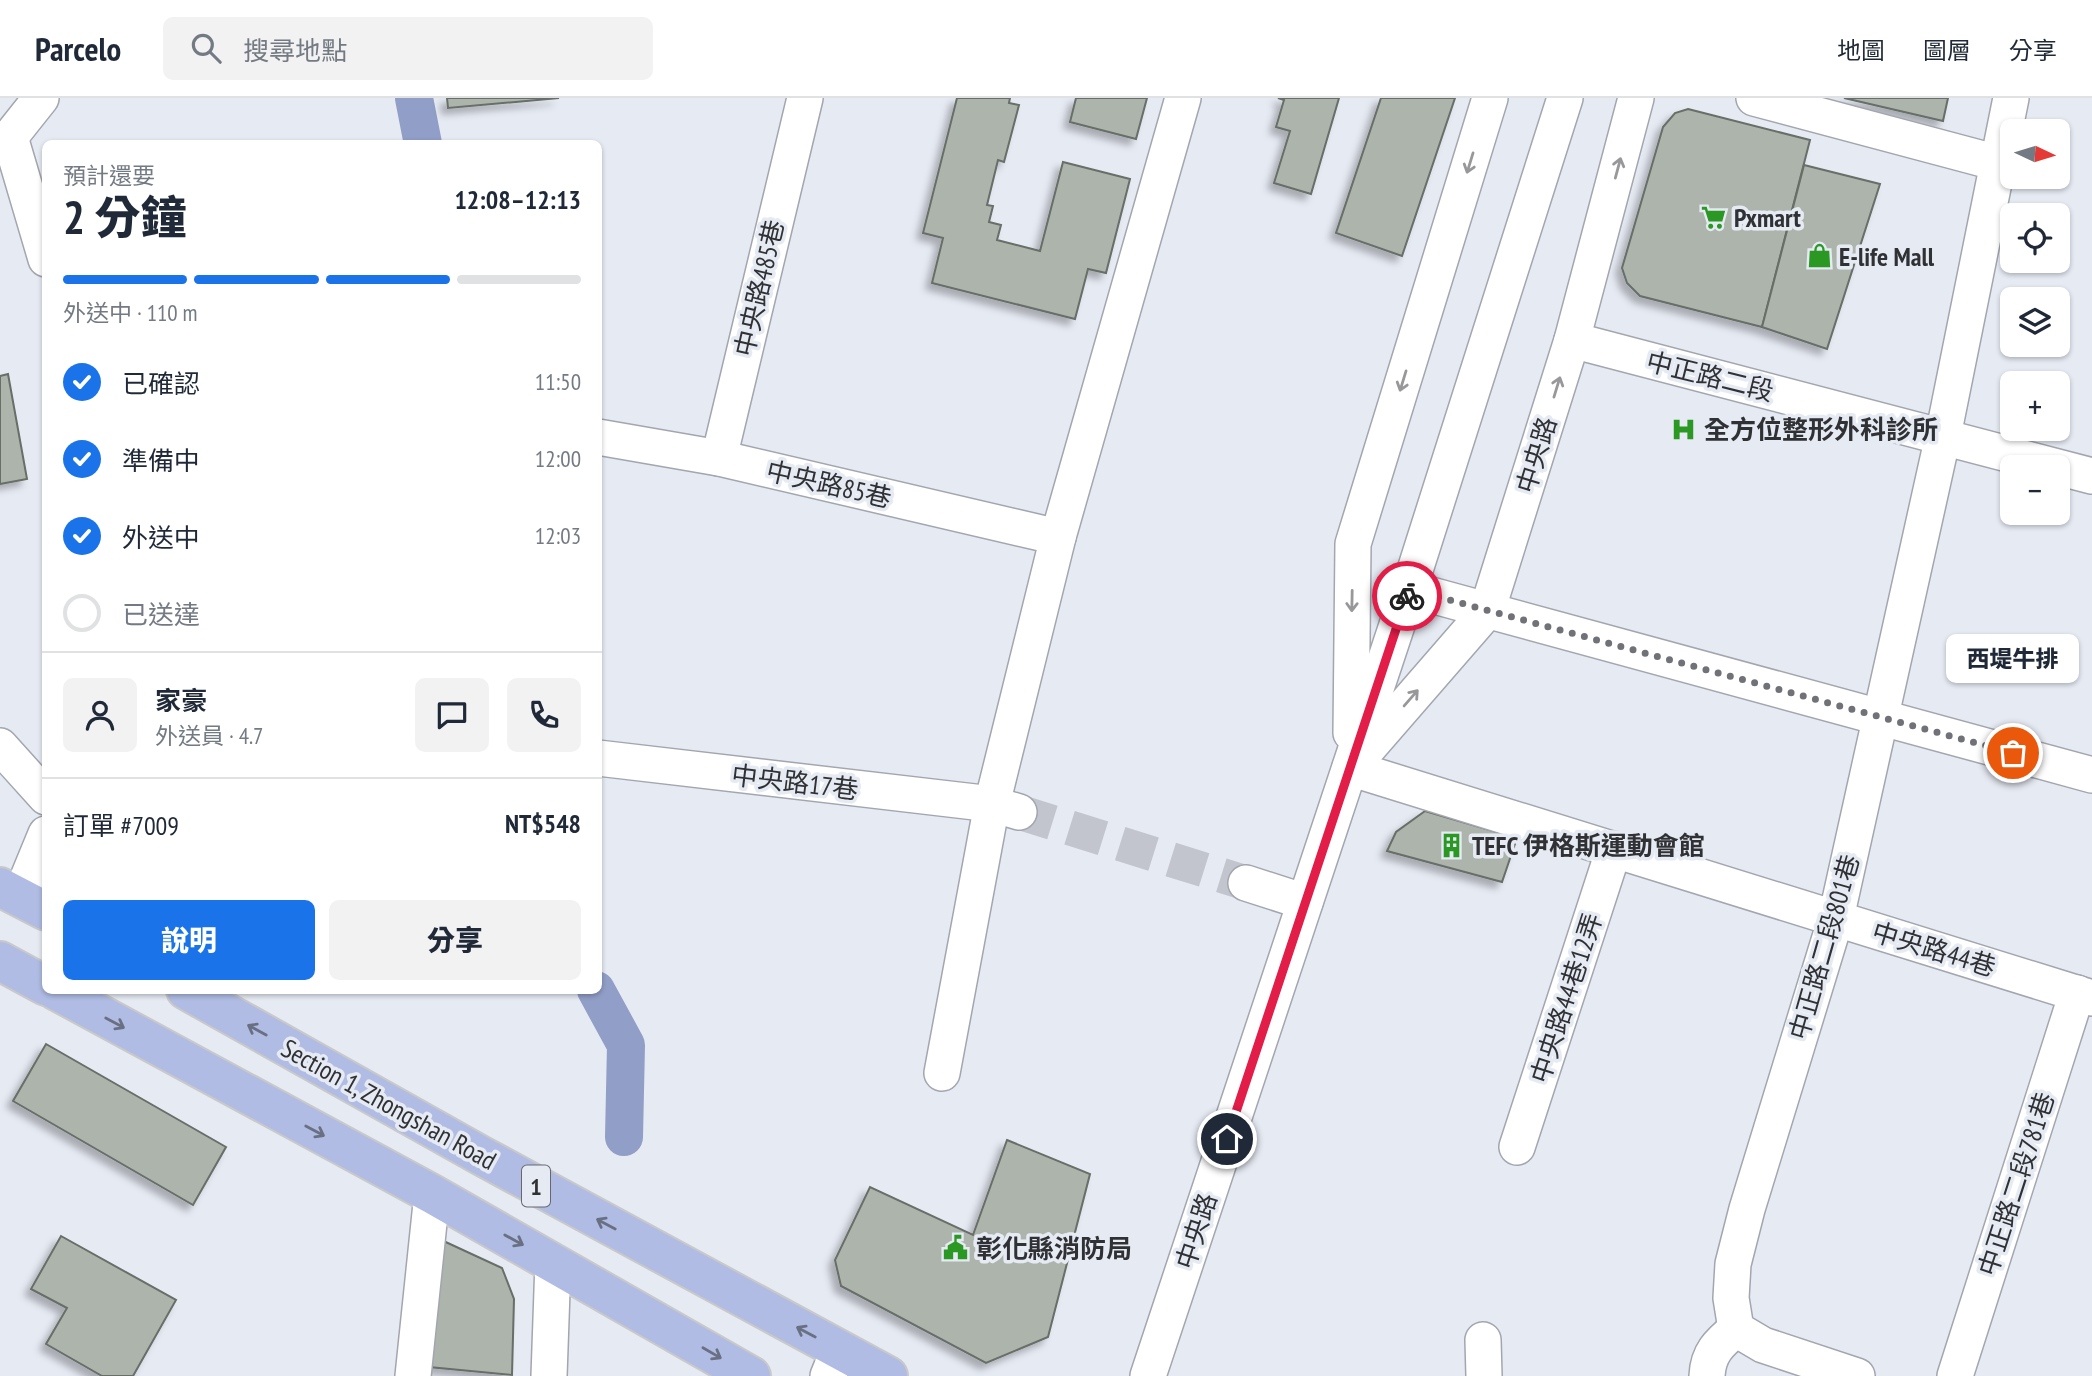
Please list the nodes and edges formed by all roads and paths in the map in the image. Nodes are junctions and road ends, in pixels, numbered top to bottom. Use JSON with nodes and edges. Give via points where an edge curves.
{"nodes":[{"id":1,"x":41,"y":98,"type":"edge"},
{"id":2,"x":1183,"y":98,"type":"edge"},
{"id":3,"x":1490,"y":98,"type":"edge"},
{"id":4,"x":1565,"y":98,"type":"edge"},
{"id":5,"x":1636,"y":98,"type":"edge"},
{"id":6,"x":1754,"y":98,"type":"edge"},
{"id":7,"x":2011,"y":98,"type":"edge"},
{"id":8,"x":802,"y":108,"type":"edge"},
{"id":9,"x":5,"y":137,"type":"edge"},
{"id":10,"x":1998,"y":163,"type":"junction"},
{"id":11,"x":42,"y":248,"type":"edge"},
{"id":12,"x":1572,"y":340,"type":"junction"},
{"id":13,"x":1943,"y":436,"type":"junction"},
{"id":14,"x":602,"y":438,"type":"edge"},
{"id":15,"x":719,"y":458,"type":"junction"},
{"id":16,"x":2092,"y":476,"type":"edge"},
{"id":17,"x":1058,"y":537,"type":"junction"},
{"id":18,"x":1409,"y":589,"type":"junction"},
{"id":19,"x":1487,"y":611,"type":"junction"},
{"id":20,"x":1881,"y":717,"type":"junction"},
{"id":21,"x":0,"y":746,"type":"edge"},
{"id":22,"x":602,"y":758,"type":"edge"},
{"id":23,"x":1350,"y":768,"type":"junction"},
{"id":24,"x":2092,"y":775,"type":"edge"},
{"id":25,"x":42,"y":793,"type":"edge"},
{"id":26,"x":1006,"y":808,"type":"junction"},
{"id":27,"x":42,"y":845,"type":"edge"},
{"id":28,"x":1614,"y":849,"type":"junction"},
{"id":29,"x":1246,"y":883,"type":"tunnel mouth"},
{"id":30,"x":22,"y":899,"type":"edge"},
{"id":31,"x":1306,"y":902,"type":"junction"},
{"id":32,"x":1836,"y":918,"type":"junction"},
{"id":33,"x":0,"y":961,"type":"edge"},
{"id":34,"x":42,"y":984,"type":"edge"},
{"id":35,"x":62,"y":994,"type":"edge"},
{"id":36,"x":193,"y":994,"type":"edge"},
{"id":37,"x":2084,"y":995,"type":"edge"},
{"id":38,"x":942,"y":1073,"type":"dead end"},
{"id":39,"x":1517,"y":1147,"type":"dead end"},
{"id":40,"x":432,"y":1194,"type":"junction"},
{"id":41,"x":554,"y":1262,"type":"junction"},
{"id":42,"x":1736,"y":1329,"type":"junction"},
{"id":43,"x":1483,"y":1340,"type":"dead end"},
{"id":44,"x":833,"y":1363,"type":"edge"},
{"id":45,"x":413,"y":1376,"type":"edge"},
{"id":46,"x":549,"y":1376,"type":"edge"},
{"id":47,"x":751,"y":1376,"type":"edge"},
{"id":48,"x":888,"y":1376,"type":"edge"},
{"id":49,"x":1147,"y":1376,"type":"edge"},
{"id":50,"x":1485,"y":1376,"type":"edge"},
{"id":51,"x":1707,"y":1376,"type":"edge"},
{"id":52,"x":1857,"y":1376,"type":"edge"},
{"id":53,"x":1955,"y":1376,"type":"edge"}],
"edges":[{"from":1,"to":9,"type":"street"},
{"from":2,"to":17,"type":"street"},
{"from":3,"to":23,"type":"street","name":"中央路","one_way":true,"via":[[1353,544]]},
{"from":4,"to":18,"type":"street","name":"中央路"},
{"from":12,"to":5,"type":"street","name":"中央路","one_way":true},
{"from":6,"to":10,"type":"street"},
{"from":7,"to":10,"type":"street","name":"中正路二段801巷"},
{"from":8,"to":15,"type":"street","name":"中央路485巷"},
{"from":9,"to":11,"type":"street"},
{"from":10,"to":13,"type":"street","name":"中正路二段801巷"},
{"from":12,"to":13,"type":"street","name":"中正路二段"},
{"from":19,"to":12,"type":"street","name":"中央路","one_way":true},
{"from":13,"to":16,"type":"street","name":"中正路二段"},
{"from":13,"to":20,"type":"street","name":"中正路二段801巷"},
{"from":14,"to":15,"type":"street","name":"中央路85巷"},
{"from":15,"to":17,"type":"street","name":"中央路85巷"},
{"from":17,"to":26,"type":"street","via":[[1013,719]]},
{"from":18,"to":19,"type":"street"},
{"from":18,"to":23,"type":"street","name":"中央路"},
{"from":19,"to":20,"type":"street"},
{"from":23,"to":19,"type":"street","name":"中央路","one_way":true},
{"from":20,"to":24,"type":"street"},
{"from":20,"to":32,"type":"street","name":"中正路二段801巷"},
{"from":21,"to":25,"type":"street"},
{"from":22,"to":26,"type":"street","name":"中央路17巷"},
{"from":23,"to":28,"type":"street","name":"中央路44巷"},
{"from":23,"to":31,"type":"street","name":"中央路"},
{"from":26,"to":38,"type":"street"},
{"from":27,"to":30,"type":"street"},
{"from":28,"to":32,"type":"street","name":"中央路44巷"},
{"from":28,"to":39,"type":"street","name":"中央路44巷12弄"},
{"from":29,"to":31,"type":"street"},
{"from":31,"to":49,"type":"street","name":"中央路"},
{"from":32,"to":37,"type":"street","name":"中央路44巷"},
{"from":32,"to":42,"type":"street","name":"中正路二段801巷","via":[[1746,1209],[1733,1264],[1731,1298]]},
{"from":33,"to":34,"type":"main road"},
{"from":35,"to":40,"type":"main road","number":"1","one_way":true},
{"from":44,"to":36,"type":"main road","name":"Section 1, Zhongshan Road","number":"1","one_way":true},
{"from":37,"to":53,"type":"street","name":"中正路二段781巷"},
{"from":40,"to":41,"type":"main road","number":"1","one_way":true},
{"from":40,"to":45,"type":"street"},
{"from":41,"to":46,"type":"street"},
{"from":41,"to":47,"type":"main road","number":"1","one_way":true},
{"from":42,"to":51,"type":"street","via":[[1715,1347]]},
{"from":42,"to":52,"type":"street","via":[[1763,1345]]},
{"from":43,"to":50,"type":"street"},
{"from":44,"to":48,"type":"main road","name":"Section 1, Zhongshan Road","number":"1"}]}
